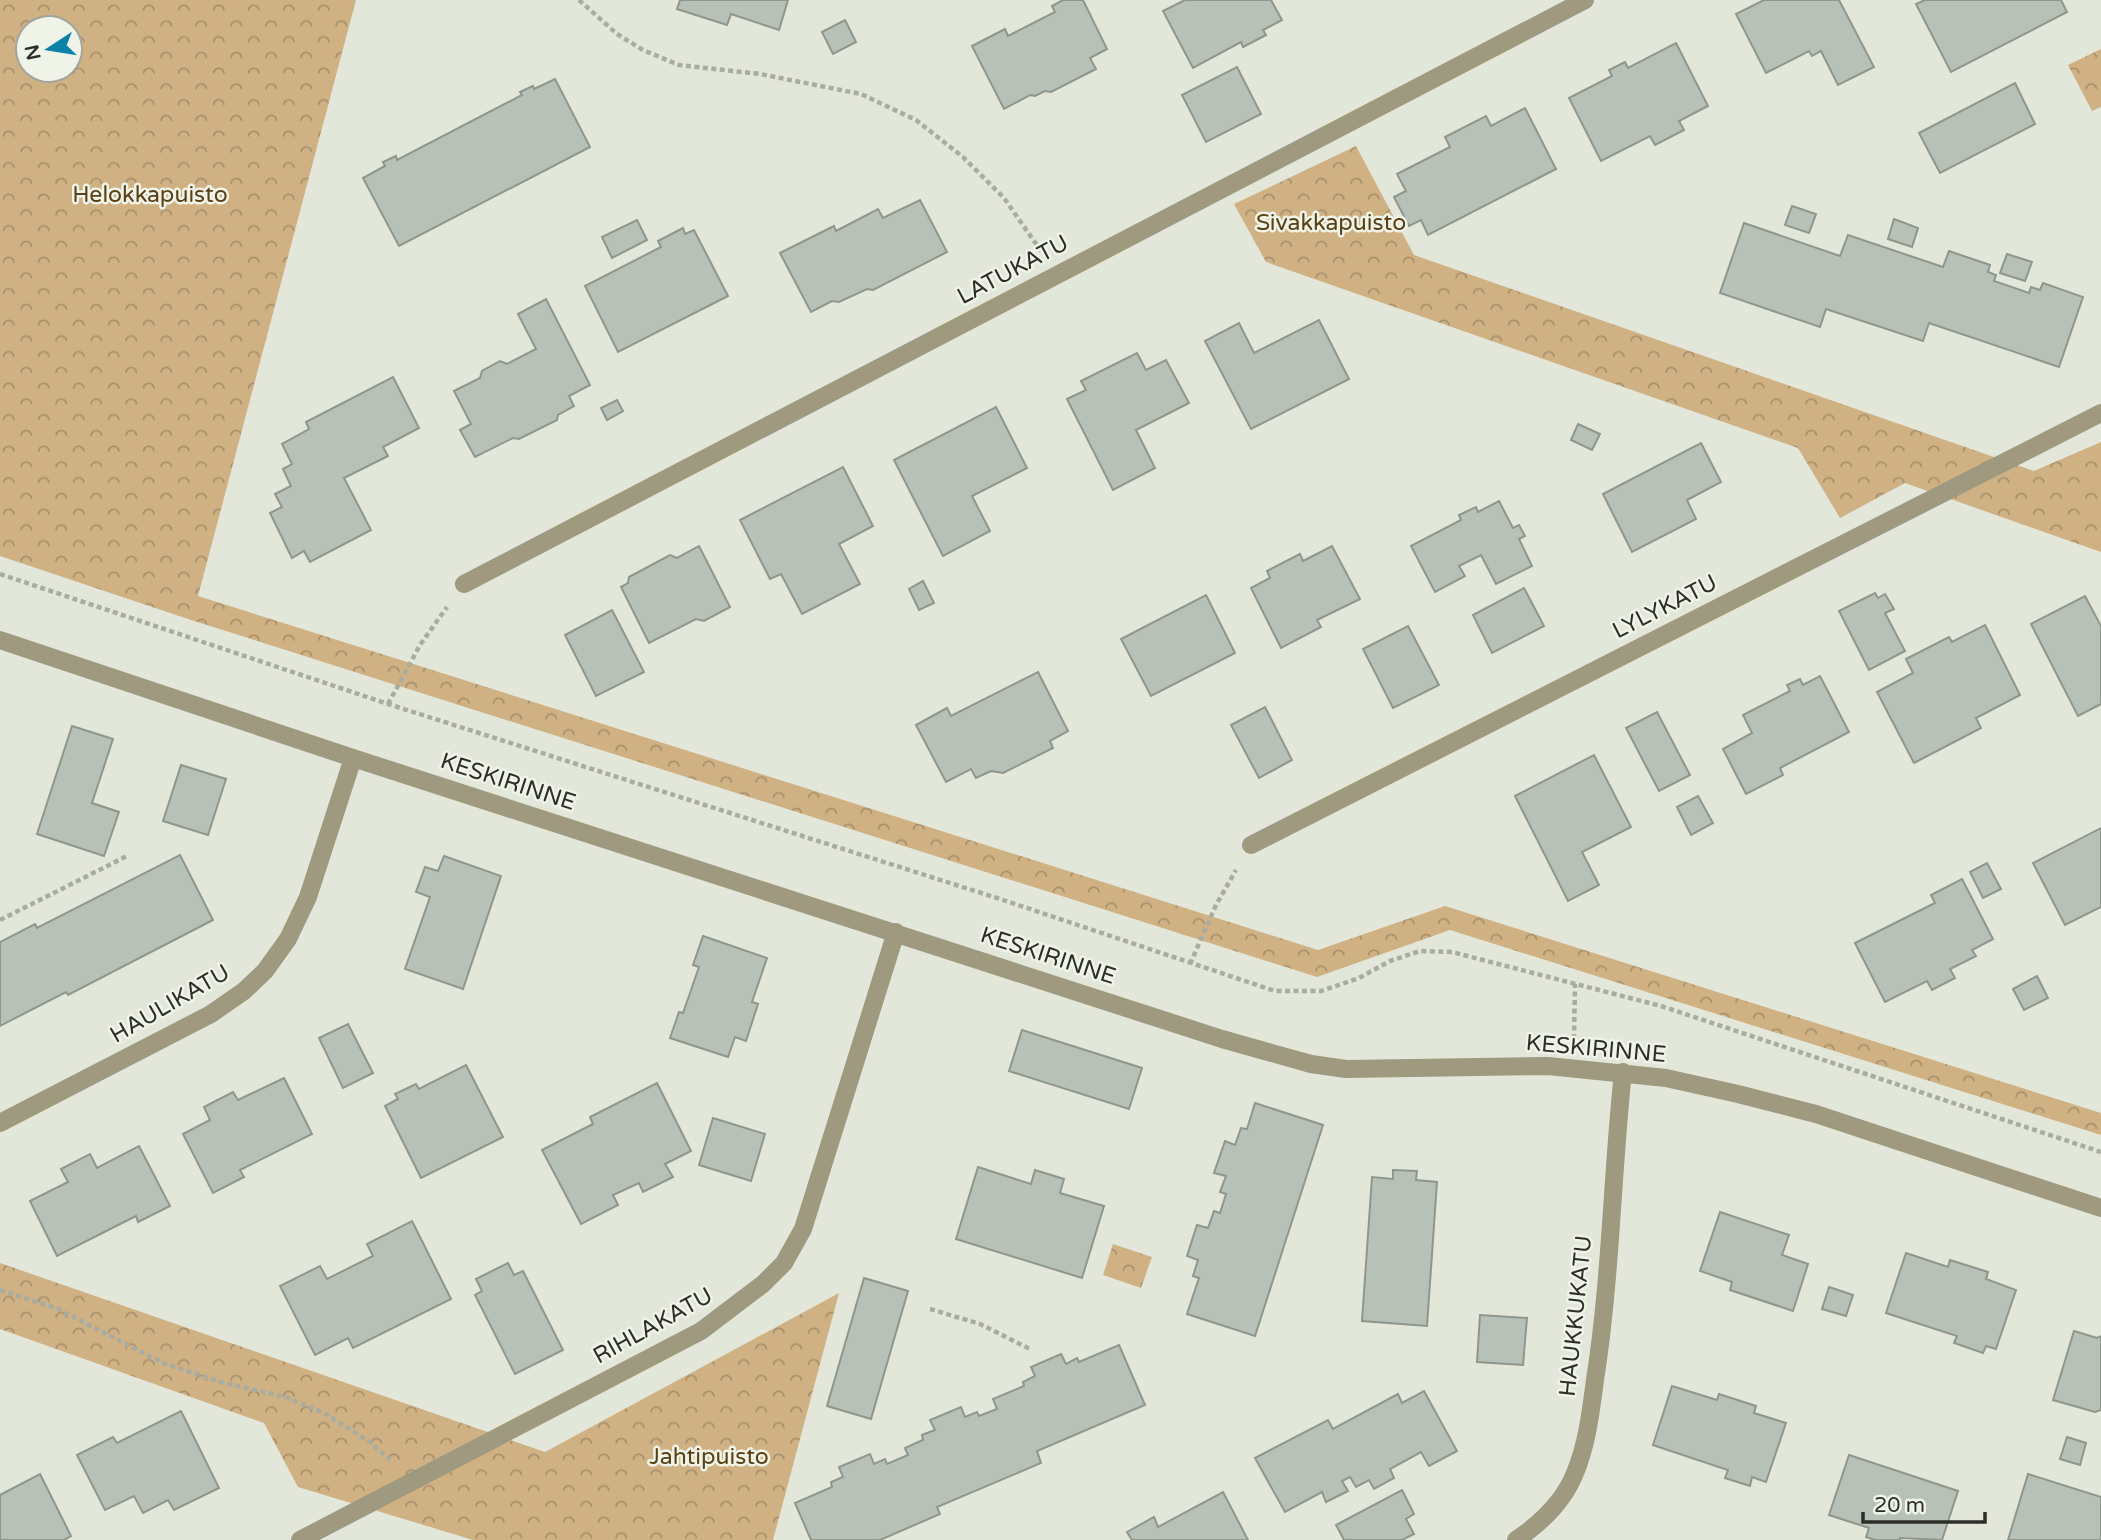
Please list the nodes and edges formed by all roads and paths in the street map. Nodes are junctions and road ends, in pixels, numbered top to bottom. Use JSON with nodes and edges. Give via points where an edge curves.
{"nodes":[{"id":1,"x":579,"y":0,"type":"edge"},
{"id":2,"x":1585,"y":0,"type":"edge"},
{"id":3,"x":1058,"y":274,"type":"junction"},
{"id":4,"x":2101,"y":413,"type":"edge"},
{"id":5,"x":0,"y":574,"type":"edge"},
{"id":6,"x":464,"y":584,"type":"joint"},
{"id":7,"x":0,"y":640,"type":"edge"},
{"id":8,"x":388,"y":704,"type":"junction"},
{"id":9,"x":353,"y":758,"type":"junction"},
{"id":10,"x":1251,"y":845,"type":"joint"},
{"id":11,"x":127,"y":856,"type":"dead end"},
{"id":12,"x":0,"y":920,"type":"edge"},
{"id":13,"x":896,"y":932,"type":"junction"},
{"id":14,"x":1190,"y":964,"type":"junction"},
{"id":15,"x":1576,"y":984,"type":"junction"},
{"id":16,"x":1574,"y":1068,"type":"junction"},
{"id":17,"x":1623,"y":1072,"type":"junction"},
{"id":18,"x":0,"y":1123,"type":"edge"},
{"id":19,"x":2101,"y":1152,"type":"edge"},
{"id":20,"x":2101,"y":1208,"type":"edge"},
{"id":21,"x":0,"y":1290,"type":"edge"},
{"id":22,"x":930,"y":1309,"type":"dead end"},
{"id":23,"x":1030,"y":1349,"type":"dead end"},
{"id":24,"x":414,"y":1481,"type":"junction"},
{"id":25,"x":300,"y":1540,"type":"edge"},
{"id":26,"x":1517,"y":1540,"type":"edge"}],
"edges":[{"from":1,"to":3,"type":"path","via":[[626,40],[679,65],[760,74],[861,94],[916,120],[1004,198]]},
{"from":2,"to":3,"type":"street","name":"LATUKATU"},
{"from":3,"to":6,"type":"street","name":"LATUKATU"},
{"from":4,"to":10,"type":"street","name":"LYLYKATU"},
{"from":5,"to":8,"type":"path"},
{"from":6,"to":8,"type":"path","via":[[420,645]]},
{"from":7,"to":9,"type":"street","name":"KESKIRINNE"},
{"from":8,"to":14,"type":"path"},
{"from":9,"to":13,"type":"street","name":"KESKIRINNE"},
{"from":9,"to":18,"type":"street","name":"HAULIKATU","via":[[308,897],[288,939],[265,971],[211,1014]]},
{"from":10,"to":14,"type":"path","via":[[1216,905]]},
{"from":11,"to":12,"type":"path"},
{"from":13,"to":16,"type":"street","name":"KESKIRINNE","via":[[1311,1064],[1346,1069]]},
{"from":13,"to":24,"type":"street","name":"RIHLAKATU","via":[[803,1229],[784,1264],[701,1331]]},
{"from":14,"to":15,"type":"path","via":[[1275,991],[1321,991],[1420,951],[1452,952]]},
{"from":15,"to":16,"type":"path"},
{"from":15,"to":19,"type":"path","via":[[1661,1006]]},
{"from":16,"to":17,"type":"street","name":"KESKIRINNE"},
{"from":17,"to":20,"type":"street","name":"KESKIRINNE","via":[[1816,1114]]},
{"from":17,"to":26,"type":"street","name":"HAUKKUKATU","via":[[1602,1336],[1589,1419],[1576,1473],[1559,1502]]},
{"from":21,"to":24,"type":"path","via":[[56,1308],[163,1363],[285,1397],[324,1413],[370,1442]]},
{"from":22,"to":23,"type":"path","via":[[980,1324]]},
{"from":24,"to":25,"type":"street","name":"RIHLAKATU"}]}
